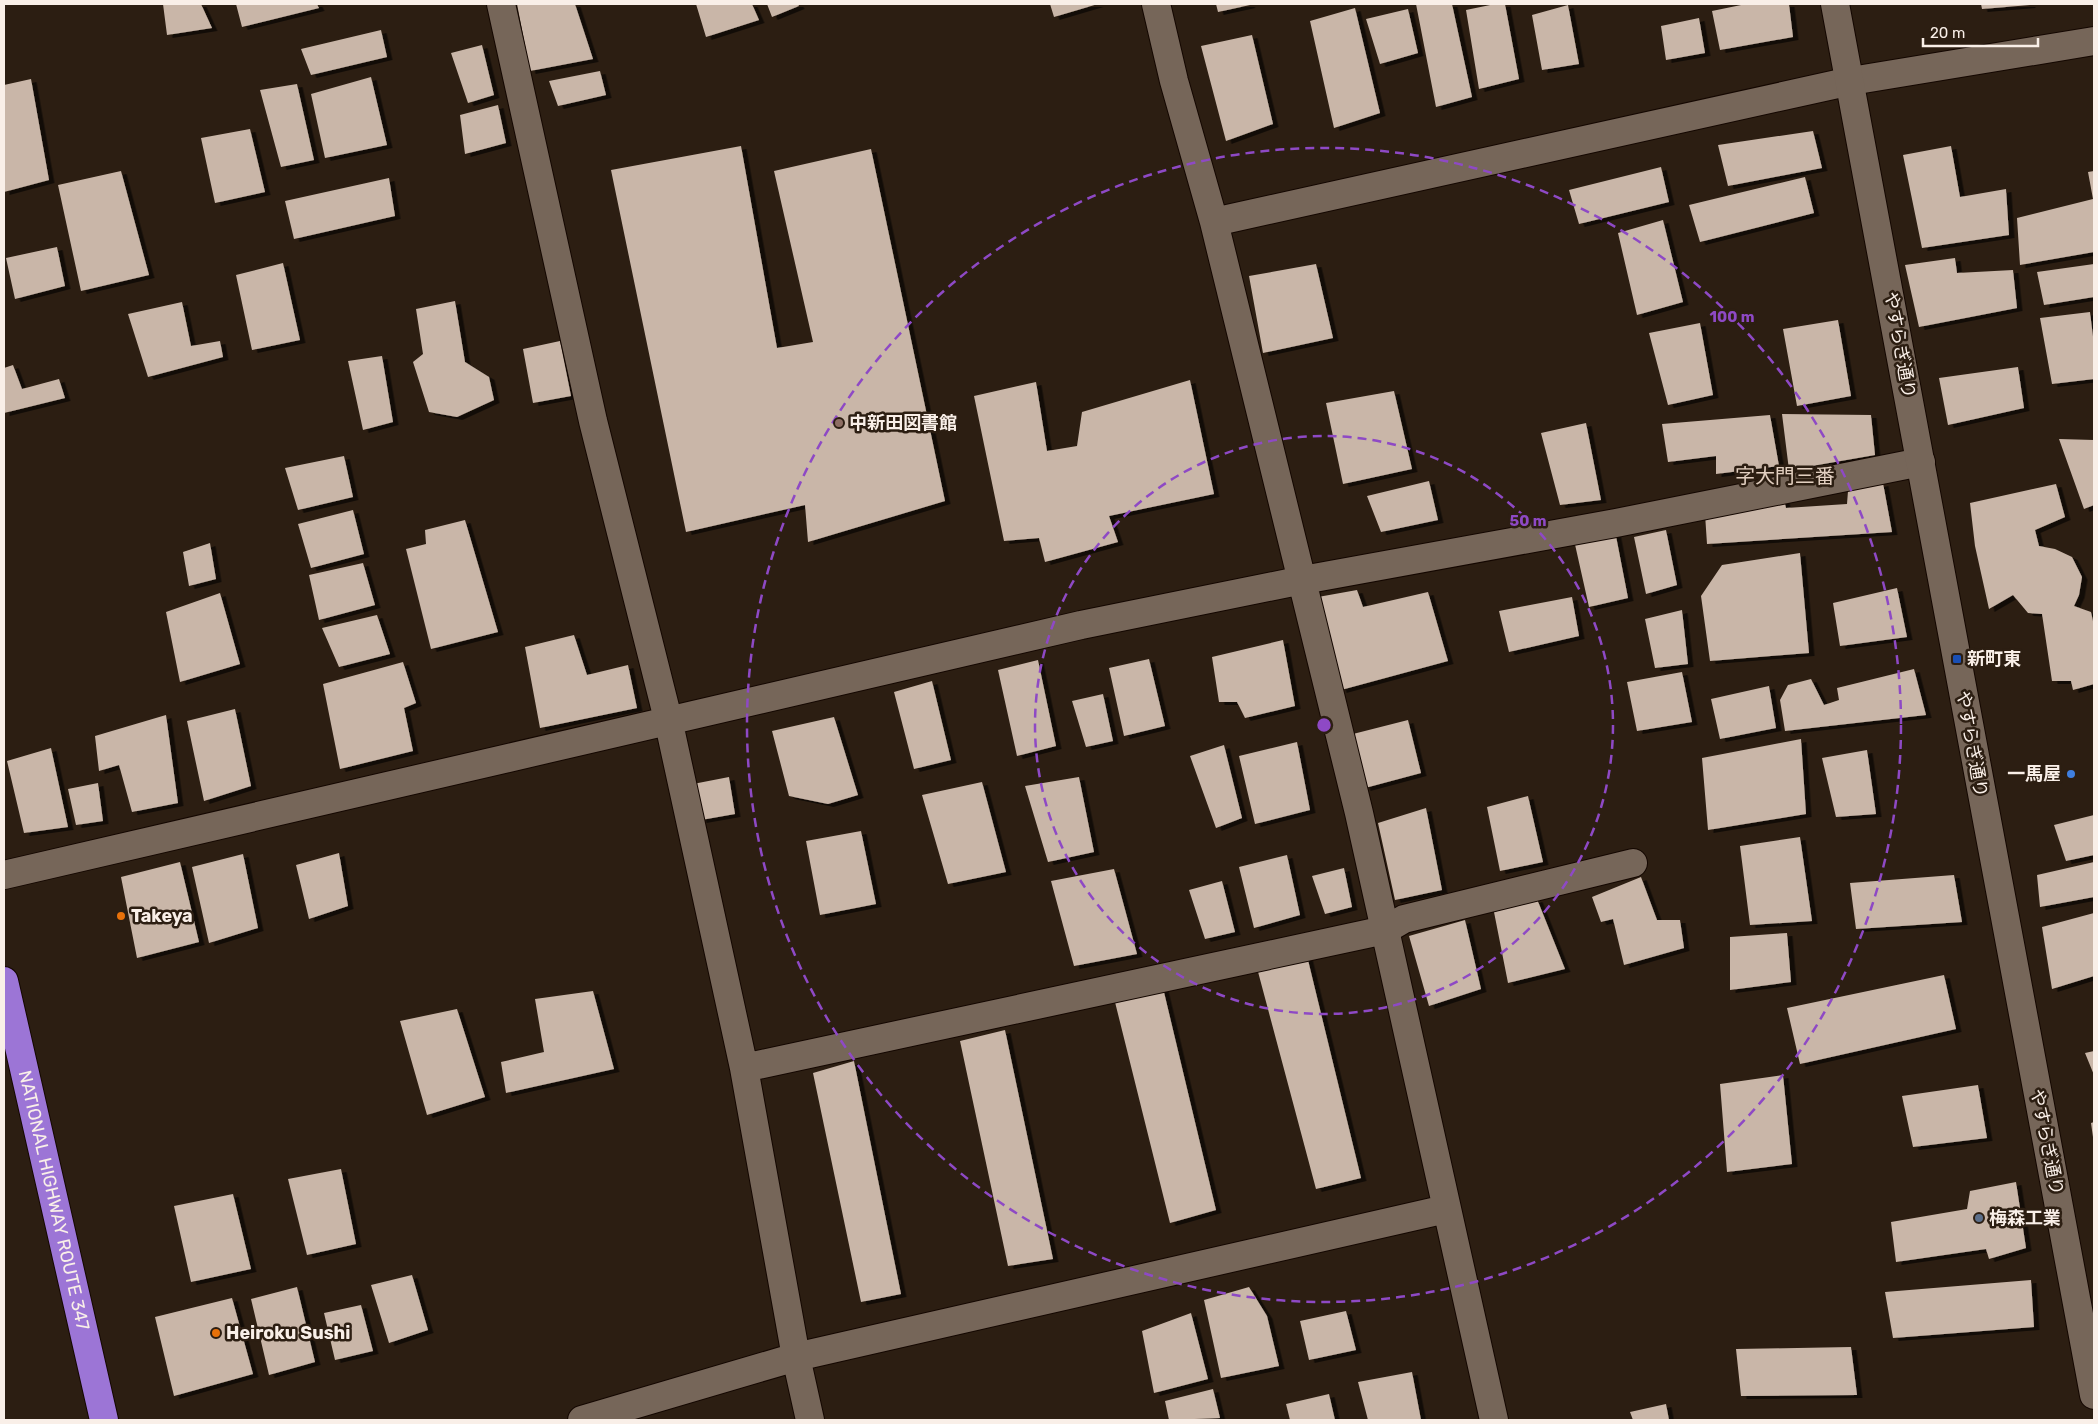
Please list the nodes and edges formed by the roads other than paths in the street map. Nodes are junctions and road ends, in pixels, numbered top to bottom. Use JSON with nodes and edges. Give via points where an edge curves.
{"nodes":[{"id":1,"x":501,"y":4,"type":"edge"},
{"id":2,"x":1156,"y":4,"type":"edge"},
{"id":3,"x":1835,"y":4,"type":"edge"},
{"id":4,"x":2094,"y":41,"type":"edge"},
{"id":5,"x":1851,"y":82,"type":"junction"},
{"id":6,"x":1214,"y":222,"type":"junction"},
{"id":7,"x":1921,"y":462,"type":"junction"},
{"id":8,"x":1303,"y":580,"type":"junction"},
{"id":9,"x":668,"y":719,"type":"junction"},
{"id":10,"x":1633,"y":863,"type":"dead end"},
{"id":11,"x":4,"y":875,"type":"edge"},
{"id":12,"x":1385,"y":930,"type":"junction"},
{"id":13,"x":4,"y":981,"type":"edge"},
{"id":14,"x":744,"y":1068,"type":"junction"},
{"id":15,"x":1446,"y":1209,"type":"junction"},
{"id":16,"x":796,"y":1357,"type":"junction"},
{"id":17,"x":2094,"y":1395,"type":"edge"},
{"id":18,"x":104,"y":1420,"type":"edge"},
{"id":19,"x":582,"y":1420,"type":"edge"},
{"id":20,"x":810,"y":1420,"type":"edge"},
{"id":21,"x":1494,"y":1420,"type":"edge"}],
"edges":[{"from":1,"to":9,"type":"street","via":[[593,421]]},
{"from":2,"to":6,"type":"street"},
{"from":3,"to":5,"type":"street","name":"やすらぎ通り"},
{"from":4,"to":5,"type":"street"},
{"from":5,"to":6,"type":"street"},
{"from":5,"to":7,"type":"street","name":"やすらぎ通り"},
{"from":6,"to":8,"type":"street"},
{"from":7,"to":8,"type":"street","via":[[1616,523]]},
{"from":7,"to":17,"type":"street","name":"やすらぎ通り"},
{"from":8,"to":9,"type":"street","via":[[1081,625]]},
{"from":8,"to":12,"type":"street"},
{"from":9,"to":11,"type":"street"},
{"from":9,"to":14,"type":"street"},
{"from":10,"to":12,"type":"street","via":[[1404,920]]},
{"from":12,"to":14,"type":"street"},
{"from":12,"to":15,"type":"street"},
{"from":13,"to":18,"type":"highway","name":"NATIONAL HIGHWAY ROUTE 347"},
{"from":14,"to":16,"type":"street"},
{"from":15,"to":16,"type":"street"},
{"from":15,"to":21,"type":"street"},
{"from":16,"to":19,"type":"street"},
{"from":16,"to":20,"type":"street"}]}
